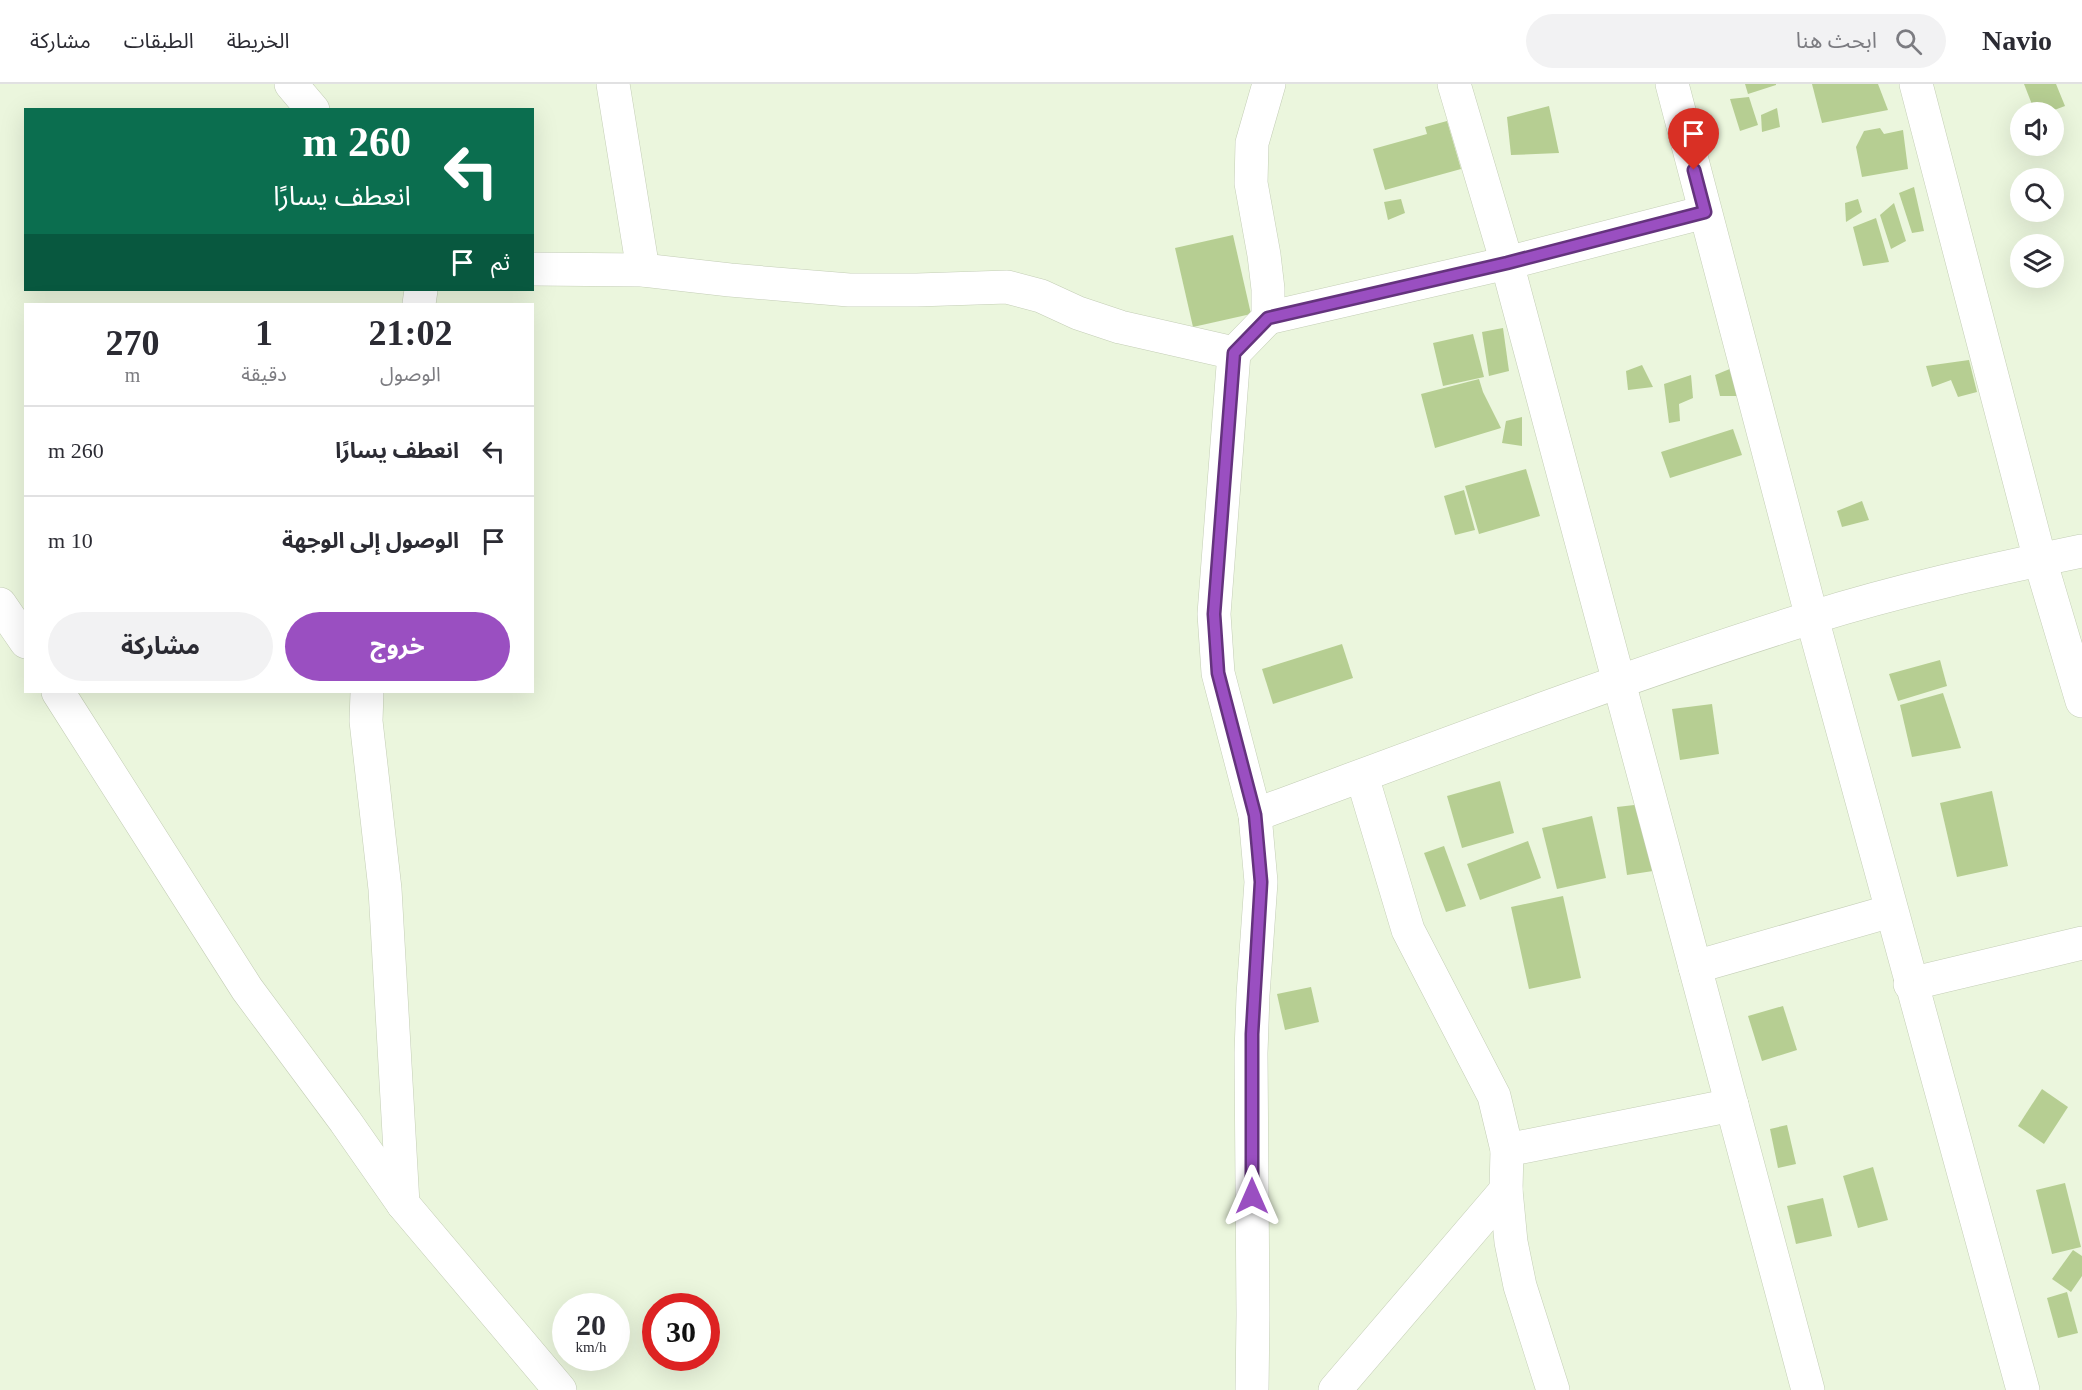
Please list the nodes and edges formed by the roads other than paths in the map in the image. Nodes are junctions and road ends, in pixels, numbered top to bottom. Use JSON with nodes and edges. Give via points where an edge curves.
{"nodes":[{"id":1,"x":291,"y":84,"type":"edge"},
{"id":2,"x":613,"y":84,"type":"edge"},
{"id":3,"x":1269,"y":84,"type":"edge"},
{"id":4,"x":1454,"y":84,"type":"edge"},
{"id":5,"x":1672,"y":84,"type":"edge"},
{"id":6,"x":1916,"y":84,"type":"edge"},
{"id":7,"x":311,"y":108,"type":"edge"},
{"id":8,"x":1705,"y":212,"type":"junction"},
{"id":9,"x":1507,"y":263,"type":"junction"},
{"id":10,"x":534,"y":269,"type":"edge"},
{"id":11,"x":643,"y":270,"type":"junction"},
{"id":12,"x":1268,"y":318,"type":"junction"},
{"id":13,"x":1234,"y":353,"type":"junction"},
{"id":14,"x":2082,"y":551,"type":"edge"},
{"id":15,"x":2040,"y":560,"type":"junction"},
{"id":16,"x":0,"y":604,"type":"edge"},
{"id":17,"x":1812,"y":618,"type":"junction"},
{"id":18,"x":16,"y":637,"type":"edge"},
{"id":19,"x":1618,"y":681,"type":"junction"},
{"id":20,"x":59,"y":693,"type":"edge"},
{"id":21,"x":367,"y":693,"type":"edge"},
{"id":22,"x":2082,"y":701,"type":"edge"},
{"id":23,"x":1362,"y":776,"type":"junction"},
{"id":24,"x":1255,"y":815,"type":"junction"},
{"id":25,"x":1891,"y":911,"type":"junction"},
{"id":26,"x":2082,"y":943,"type":"edge"},
{"id":27,"x":1695,"y":967,"type":"junction"},
{"id":28,"x":1911,"y":984,"type":"junction"},
{"id":29,"x":1732,"y":1104,"type":"junction"},
{"id":30,"x":1507,"y":1150,"type":"junction"},
{"id":31,"x":1506,"y":1190,"type":"junction"},
{"id":32,"x":404,"y":1204,"type":"junction"},
{"id":33,"x":560,"y":1390,"type":"edge"},
{"id":34,"x":1252,"y":1390,"type":"edge"},
{"id":35,"x":1335,"y":1390,"type":"edge"},
{"id":36,"x":1553,"y":1390,"type":"edge"},
{"id":37,"x":1808,"y":1390,"type":"edge"},
{"id":38,"x":2023,"y":1390,"type":"edge"}],
"edges":[{"from":1,"to":7,"type":"street"},
{"from":2,"to":11,"type":"street"},
{"from":3,"to":12,"type":"street","via":[[1252,143],[1251,183],[1264,255]]},
{"from":4,"to":9,"type":"street"},
{"from":5,"to":8,"type":"street"},
{"from":6,"to":15,"type":"street"},
{"from":8,"to":9,"type":"street"},
{"from":8,"to":17,"type":"street"},
{"from":9,"to":12,"type":"street"},
{"from":9,"to":19,"type":"street"},
{"from":10,"to":11,"type":"street"},
{"from":11,"to":13,"type":"street","via":[[849,290],[1007,287],[1120,327]]},
{"from":12,"to":13,"type":"street"},
{"from":13,"to":24,"type":"street","via":[[1214,614],[1218,673]]},
{"from":14,"to":15,"type":"street"},
{"from":15,"to":17,"type":"street"},
{"from":15,"to":22,"type":"street"},
{"from":16,"to":18,"type":"street"},
{"from":17,"to":19,"type":"street"},
{"from":17,"to":25,"type":"street"},
{"from":19,"to":23,"type":"street"},
{"from":19,"to":27,"type":"street"},
{"from":20,"to":32,"type":"street","via":[[247,989]]},
{"from":21,"to":32,"type":"street","via":[[366,721],[385,889]]},
{"from":23,"to":24,"type":"street"},
{"from":23,"to":30,"type":"street","via":[[1408,930],[1494,1096]]},
{"from":24,"to":34,"type":"street","via":[[1261,882],[1251,1053]]},
{"from":25,"to":27,"type":"street"},
{"from":25,"to":28,"type":"street"},
{"from":26,"to":28,"type":"street"},
{"from":27,"to":29,"type":"street"},
{"from":28,"to":38,"type":"street"},
{"from":29,"to":30,"type":"street"},
{"from":29,"to":37,"type":"street"},
{"from":30,"to":31,"type":"street"},
{"from":31,"to":35,"type":"street"},
{"from":31,"to":36,"type":"street","via":[[1520,1286]]},
{"from":32,"to":33,"type":"street"}]}
